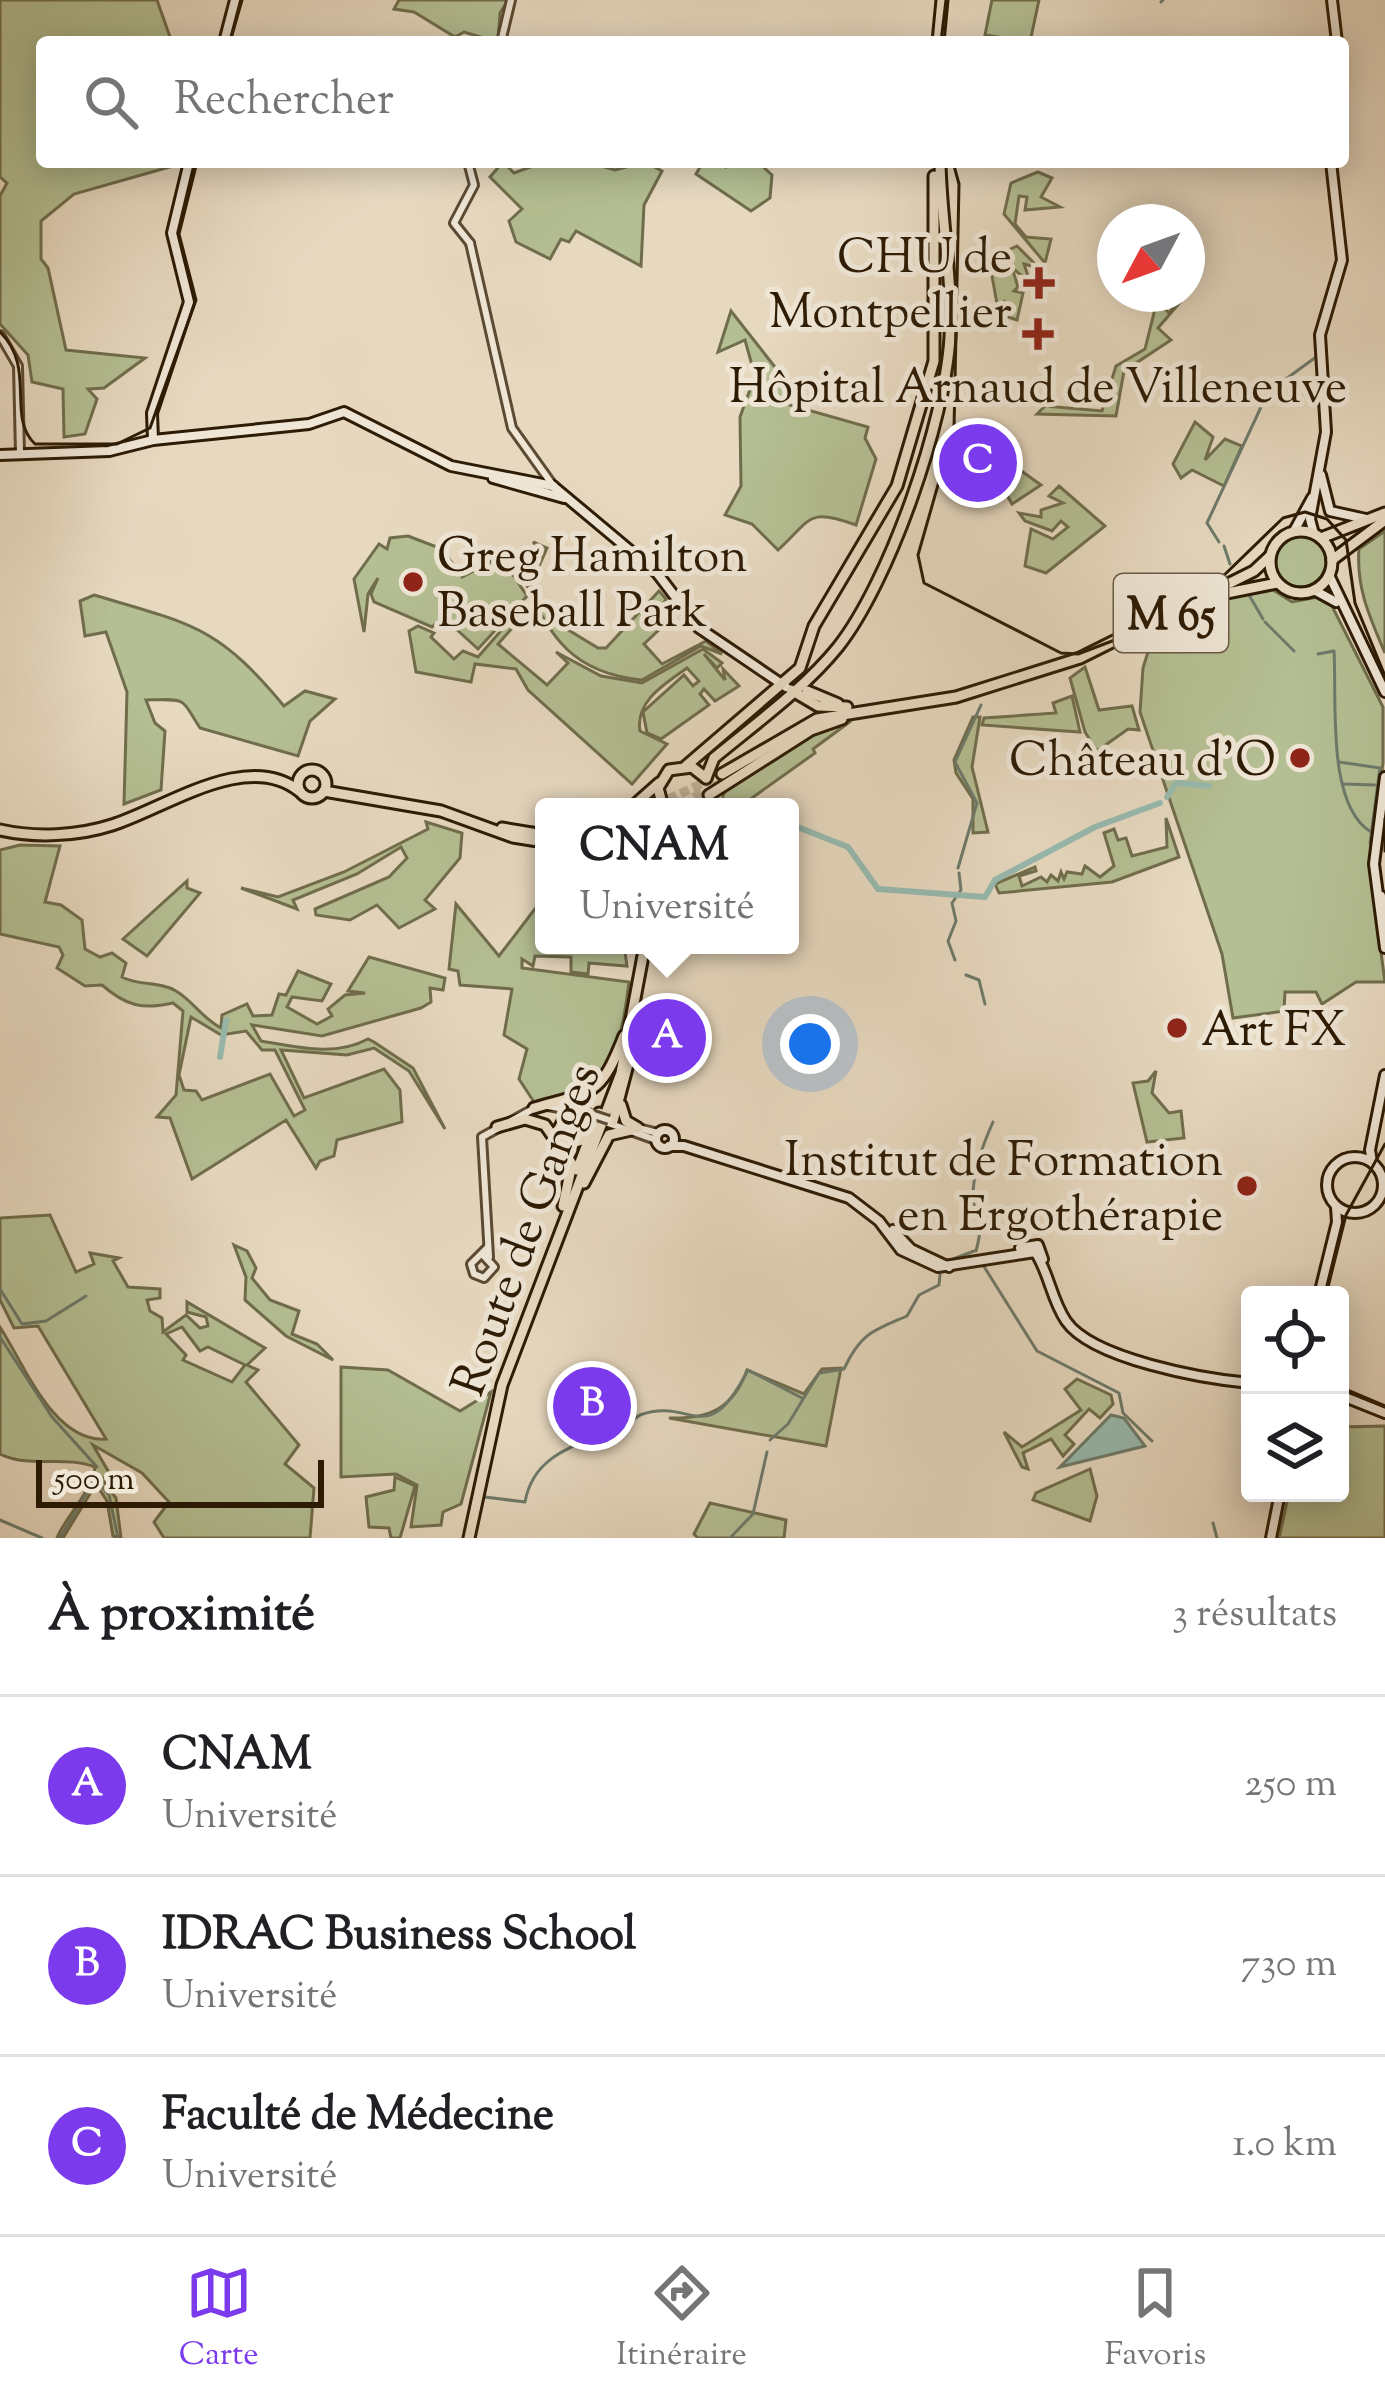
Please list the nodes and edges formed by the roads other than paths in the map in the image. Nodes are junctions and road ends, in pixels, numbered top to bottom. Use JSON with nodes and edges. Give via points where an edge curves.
{"nodes":[{"id":1,"x":235,"y":0,"type":"edge"},
{"id":2,"x":511,"y":0,"type":"edge"},
{"id":3,"x":940,"y":0,"type":"edge"},
{"id":4,"x":1332,"y":0,"type":"edge"},
{"id":5,"x":226,"y":36,"type":"edge"},
{"id":6,"x":502,"y":36,"type":"edge"},
{"id":7,"x":937,"y":36,"type":"edge"},
{"id":8,"x":1336,"y":36,"type":"edge"},
{"id":9,"x":188,"y":168,"type":"edge"},
{"id":10,"x":470,"y":168,"type":"edge"},
{"id":11,"x":936,"y":168,"type":"edge"},
{"id":12,"x":938,"y":168,"type":"edge"},
{"id":13,"x":1332,"y":168,"type":"edge"},
{"id":14,"x":934,"y":195,"type":"junction"},
{"id":15,"x":962,"y":267,"type":"dead end"},
{"id":16,"x":950,"y":272,"type":"junction"},
{"id":17,"x":0,"y":335,"type":"edge"},
{"id":18,"x":153,"y":440,"type":"junction"},
{"id":19,"x":20,"y":454,"type":"junction"},
{"id":20,"x":0,"y":455,"type":"edge"},
{"id":21,"x":1321,"y":478,"type":"junction"},
{"id":22,"x":549,"y":488,"type":"junction"},
{"id":23,"x":1381,"y":517,"type":"edge"},
{"id":24,"x":1294,"y":531,"type":"junction"},
{"id":25,"x":1318,"y":536,"type":"junction"},
{"id":26,"x":1270,"y":556,"type":"junction"},
{"id":27,"x":1332,"y":560,"type":"junction"},
{"id":28,"x":1329,"y":575,"type":"junction"},
{"id":29,"x":1277,"y":583,"type":"junction"},
{"id":30,"x":1314,"y":590,"type":"junction"},
{"id":31,"x":1342,"y":607,"type":"junction"},
{"id":32,"x":1148,"y":630,"type":"junction"},
{"id":33,"x":747,"y":664,"type":"junction"},
{"id":34,"x":787,"y":687,"type":"junction"},
{"id":35,"x":807,"y":691,"type":"tunnel mouth"},
{"id":36,"x":1385,"y":692,"type":"edge"},
{"id":37,"x":769,"y":700,"type":"junction"},
{"id":38,"x":831,"y":701,"type":"junction"},
{"id":39,"x":889,"y":704,"type":"junction"},
{"id":40,"x":818,"y":706,"type":"junction"},
{"id":41,"x":856,"y":706,"type":"junction"},
{"id":42,"x":842,"y":718,"type":"junction"},
{"id":43,"x":686,"y":766,"type":"junction"},
{"id":44,"x":1385,"y":776,"type":"edge"},
{"id":45,"x":299,"y":777,"type":"junction"},
{"id":46,"x":706,"y":778,"type":"junction"},
{"id":47,"x":659,"y":782,"type":"junction"},
{"id":48,"x":324,"y":786,"type":"junction"},
{"id":49,"x":299,"y":790,"type":"junction"},
{"id":50,"x":709,"y":795,"type":"junction"},
{"id":51,"x":642,"y":798,"type":"edge"},
{"id":52,"x":658,"y":798,"type":"edge"},
{"id":53,"x":708,"y":798,"type":"tunnel mouth"},
{"id":54,"x":0,"y":828,"type":"edge"},
{"id":55,"x":1377,"y":832,"type":"junction"},
{"id":56,"x":535,"y":837,"type":"edge"},
{"id":57,"x":1385,"y":918,"type":"edge"},
{"id":58,"x":1385,"y":949,"type":"edge"},
{"id":59,"x":640,"y":954,"type":"edge"},
{"id":60,"x":642,"y":954,"type":"edge"},
{"id":61,"x":641,"y":968,"type":"junction"},
{"id":62,"x":624,"y":1036,"type":"junction"},
{"id":63,"x":1385,"y":1075,"type":"edge"},
{"id":64,"x":1384,"y":1097,"type":"edge"},
{"id":65,"x":622,"y":1101,"type":"junction"},
{"id":66,"x":534,"y":1108,"type":"junction"},
{"id":67,"x":551,"y":1108,"type":"junction"},
{"id":68,"x":591,"y":1118,"type":"junction"},
{"id":69,"x":609,"y":1121,"type":"junction"},
{"id":70,"x":545,"y":1125,"type":"junction"},
{"id":71,"x":497,"y":1127,"type":"junction"},
{"id":72,"x":634,"y":1129,"type":"junction"},
{"id":73,"x":1374,"y":1130,"type":"junction"},
{"id":74,"x":657,"y":1136,"type":"joint"},
{"id":75,"x":1356,"y":1157,"type":"junction"},
{"id":76,"x":1373,"y":1163,"type":"junction"},
{"id":77,"x":563,"y":1206,"type":"junction"},
{"id":78,"x":1335,"y":1206,"type":"junction"},
{"id":79,"x":1350,"y":1213,"type":"junction"},
{"id":80,"x":564,"y":1220,"type":"junction"},
{"id":81,"x":1337,"y":1222,"type":"junction"},
{"id":82,"x":487,"y":1253,"type":"dead end"},
{"id":83,"x":1321,"y":1286,"type":"edge"},
{"id":84,"x":1241,"y":1380,"type":"edge"},
{"id":85,"x":1349,"y":1401,"type":"edge"},
{"id":86,"x":1385,"y":1415,"type":"edge"},
{"id":87,"x":1279,"y":1502,"type":"edge"},
{"id":88,"x":466,"y":1538,"type":"edge"},
{"id":89,"x":1271,"y":1538,"type":"edge"}],
"edges":[{"from":1,"to":5,"type":"main road"},
{"from":2,"to":6,"type":"street"},
{"from":3,"to":7,"type":"main road"},
{"from":4,"to":8,"type":"main road"},
{"from":9,"to":18,"type":"main road","via":[[172,233],[189,302],[152,412]]},
{"from":10,"to":22,"type":"street","via":[[474,185],[454,224],[478,262],[512,428]]},
{"from":11,"to":14,"type":"main road"},
{"from":12,"to":16,"type":"main road"},
{"from":13,"to":21,"type":"main road","via":[[1342,245],[1320,335]]},
{"from":14,"to":16,"type":"main road","via":[[937,270]]},
{"from":14,"to":34,"type":"main road","via":[[934,361],[918,428],[884,510]]},
{"from":15,"to":16,"type":"main road"},
{"from":16,"to":34,"type":"main road","via":[[946,380],[910,500],[836,649]]},
{"from":17,"to":19,"type":"street","via":[[18,366]]},
{"from":18,"to":19,"type":"main road","via":[[109,451]]},
{"from":18,"to":22,"type":"main road","via":[[299,425],[338,413],[434,459]]},
{"from":19,"to":20,"type":"main road"},
{"from":21,"to":23,"type":"main road","via":[[1334,514]]},
{"from":21,"to":24,"type":"main road"},
{"from":21,"to":25,"type":"main road","via":[[1310,519]]},
{"from":22,"to":33,"type":"main road","via":[[657,573],[698,628]]},
{"from":23,"to":25,"type":"main road"},
{"from":23,"to":27,"type":"main road"},
{"from":24,"to":25,"type":"main road"},
{"from":24,"to":26,"type":"main road"},
{"from":25,"to":27,"type":"main road"},
{"from":26,"to":29,"type":"main road"},
{"from":26,"to":32,"type":"main road","number":"M 65"},
{"from":27,"to":28,"type":"main road"},
{"from":28,"to":30,"type":"main road"},
{"from":28,"to":31,"type":"main road"},
{"from":29,"to":30,"type":"main road"},
{"from":29,"to":32,"type":"main road","number":"M 65","via":[[1212,596]]},
{"from":30,"to":31,"type":"main road"},
{"from":31,"to":36,"type":"main road"},
{"from":32,"to":39,"type":"main road","number":"M 65","via":[[975,692]]},
{"from":32,"to":42,"type":"main road","number":"M 65","via":[[976,698]]},
{"from":33,"to":34,"type":"main road"},
{"from":33,"to":37,"type":"main road"},
{"from":34,"to":37,"type":"main road"},
{"from":34,"to":40,"type":"main road"},
{"from":34,"to":46,"type":"main road","via":[[714,758]]},
{"from":35,"to":38,"type":"main road"},
{"from":37,"to":43,"type":"main road"},
{"from":38,"to":40,"type":"main road"},
{"from":38,"to":41,"type":"main road"},
{"from":39,"to":41,"type":"main road"},
{"from":39,"to":42,"type":"main road","number":"M 65","via":[[806,724],[723,776]]},
{"from":40,"to":41,"type":"main road"},
{"from":42,"to":50,"type":"main road"},
{"from":43,"to":46,"type":"main road"},
{"from":43,"to":47,"type":"main road"},
{"from":44,"to":55,"type":"main road"},
{"from":45,"to":48,"type":"main road","via":[[315,771]]},
{"from":45,"to":49,"type":"main road"},
{"from":45,"to":54,"type":"main road","via":[[225,776],[78,827]]},
{"from":46,"to":50,"type":"main road"},
{"from":47,"to":51,"type":"main road"},
{"from":47,"to":52,"type":"main road"},
{"from":48,"to":49,"type":"main road","via":[[312,798]]},
{"from":48,"to":56,"type":"main road"},
{"from":49,"to":54,"type":"main road","via":[[274,779],[236,779],[97,829]]},
{"from":50,"to":53,"type":"main road"},
{"from":55,"to":57,"type":"main road"},
{"from":55,"to":58,"type":"main road"},
{"from":59,"to":62,"type":"main road","name":"Route de Ganges"},
{"from":60,"to":61,"type":"main road","name":"Route de Ganges"},
{"from":61,"to":65,"type":"main road"},
{"from":61,"to":80,"type":"main road","name":"Route de Ganges","via":[[621,1073]]},
{"from":62,"to":66,"type":"main road","via":[[595,1090]]},
{"from":62,"to":68,"type":"main road","name":"Route de Ganges"},
{"from":63,"to":64,"type":"main road"},
{"from":64,"to":73,"type":"main road"},
{"from":65,"to":69,"type":"main road"},
{"from":65,"to":72,"type":"main road"},
{"from":66,"to":67,"type":"street"},
{"from":66,"to":71,"type":"street"},
{"from":67,"to":68,"type":"street"},
{"from":67,"to":70,"type":"main road"},
{"from":67,"to":71,"type":"street"},
{"from":68,"to":69,"type":"street","bridge":true},
{"from":68,"to":77,"type":"main road","name":"Route de Ganges"},
{"from":69,"to":72,"type":"street"},
{"from":70,"to":71,"type":"main road","via":[[525,1119]]},
{"from":70,"to":77,"type":"main road","via":[[572,1164]]},
{"from":71,"to":82,"type":"street","via":[[482,1136]]},
{"from":72,"to":74,"type":"street"},
{"from":72,"to":80,"type":"main road","via":[[609,1135]]},
{"from":73,"to":75,"type":"main road"},
{"from":73,"to":76,"type":"main road"},
{"from":74,"to":84,"type":"main road","via":[[667,1130],[671,1142],[849,1194],[904,1245],[947,1265],[1036,1248],[1060,1305],[1089,1340],[1181,1371]]},
{"from":75,"to":76,"type":"main road"},
{"from":75,"to":78,"type":"main road","via":[[1328,1174]]},
{"from":76,"to":79,"type":"main road","via":[[1382,1180],[1379,1200]]},
{"from":77,"to":88,"type":"main road","name":"Route de Ganges","via":[[492,1402]]},
{"from":78,"to":79,"type":"main road"},
{"from":78,"to":81,"type":"main road"},
{"from":79,"to":81,"type":"main road"},
{"from":80,"to":88,"type":"main road","name":"Route de Ganges","via":[[502,1385]]},
{"from":81,"to":83,"type":"main road"},
{"from":85,"to":86,"type":"main road"},
{"from":87,"to":89,"type":"main road"}]}
